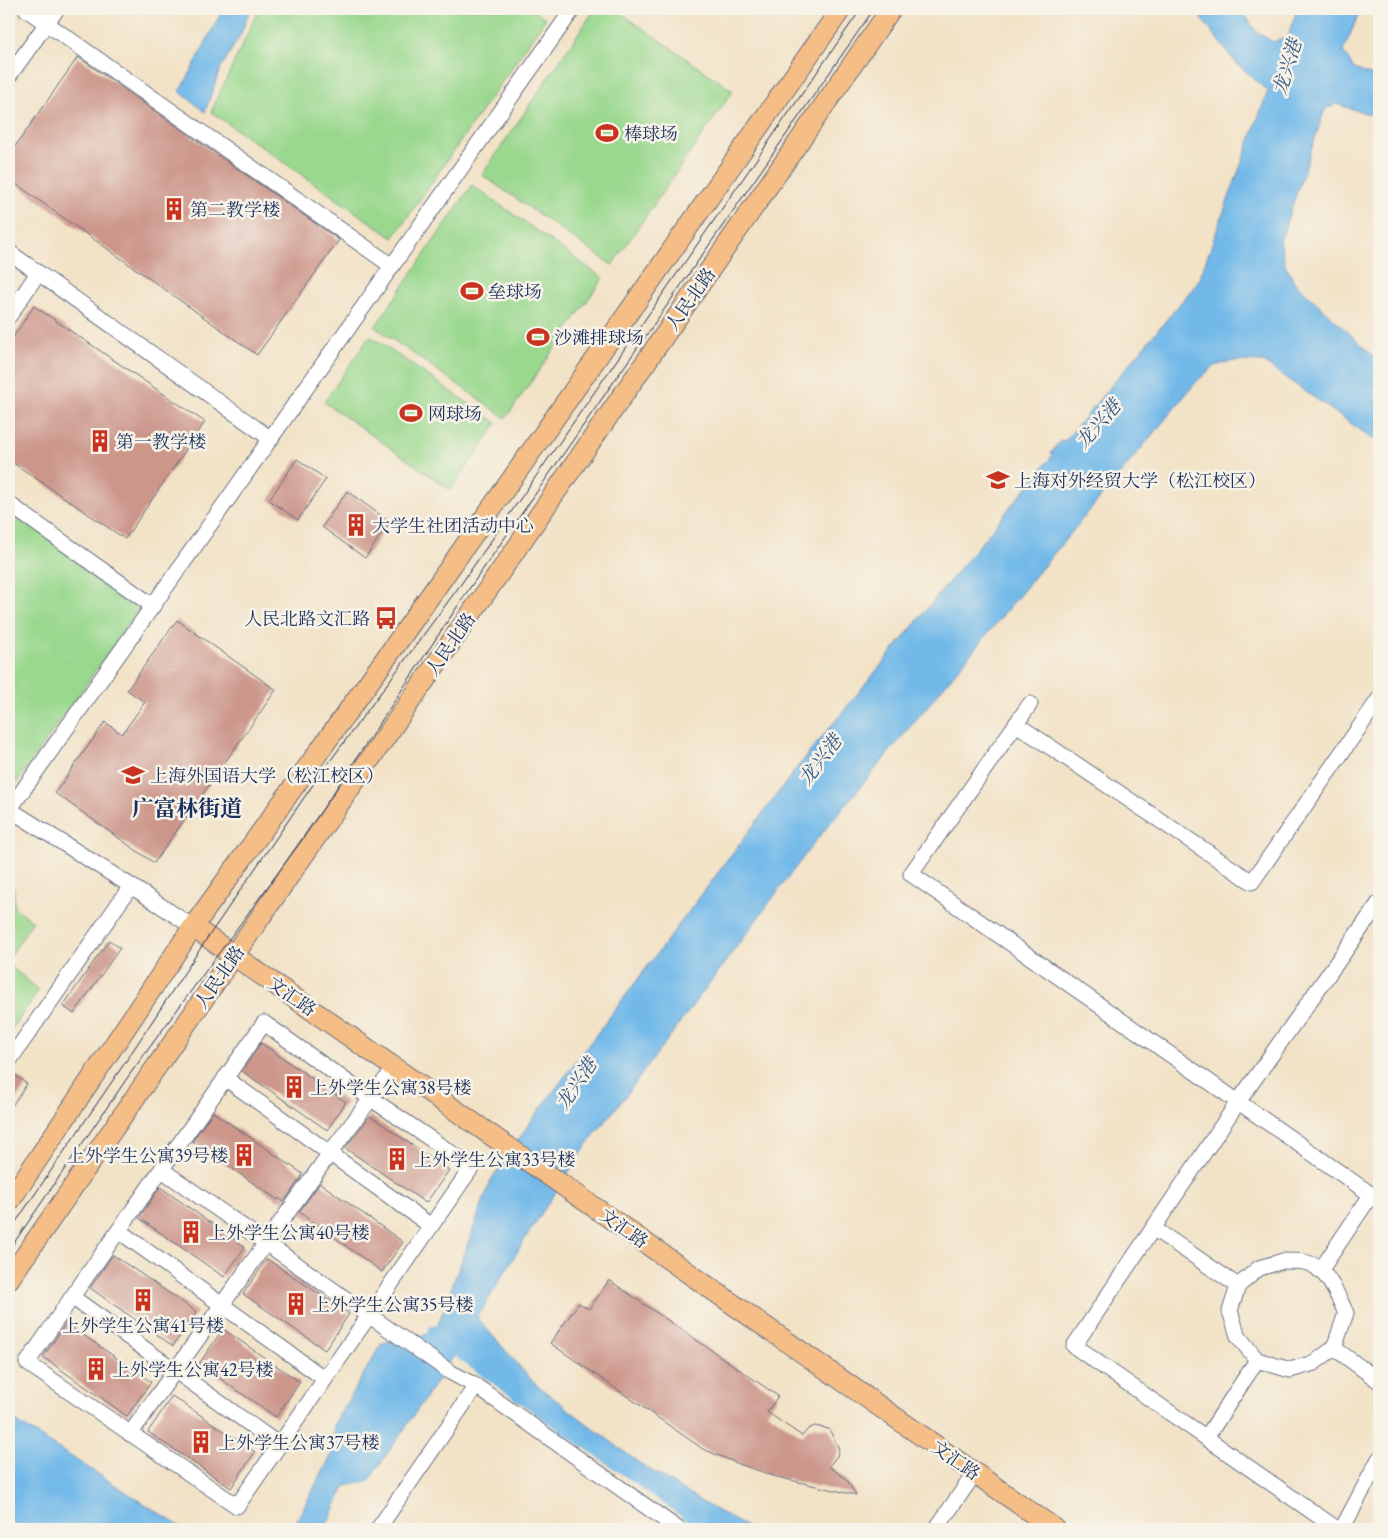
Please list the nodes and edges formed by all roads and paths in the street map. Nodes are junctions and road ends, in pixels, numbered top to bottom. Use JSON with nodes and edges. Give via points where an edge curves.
{"nodes":[{"id":1,"x":26,"y":9,"type":"edge"},
{"id":2,"x":56,"y":9,"type":"edge"},
{"id":3,"x":841,"y":9,"type":"edge"},
{"id":4,"x":891,"y":9,"type":"edge"},
{"id":5,"x":566,"y":11,"type":"edge"},
{"id":6,"x":47,"y":23,"type":"junction"},
{"id":7,"x":9,"y":76,"type":"edge"},
{"id":8,"x":9,"y":252,"type":"edge"},
{"id":9,"x":392,"y":266,"type":"junction"},
{"id":10,"x":38,"y":273,"type":"junction"},
{"id":11,"x":9,"y":316,"type":"edge"},
{"id":12,"x":271,"y":439,"type":"junction"},
{"id":13,"x":9,"y":504,"type":"edge"},
{"id":14,"x":153,"y":606,"type":"junction"},
{"id":15,"x":1379,"y":699,"type":"edge"},
{"id":16,"x":1030,"y":704,"type":"dead end"},
{"id":17,"x":1016,"y":724,"type":"junction"},
{"id":18,"x":9,"y":809,"type":"edge"},
{"id":19,"x":131,"y":886,"type":"junction"},
{"id":20,"x":1379,"y":903,"type":"edge"},
{"id":21,"x":193,"y":927,"type":"junction"},
{"id":22,"x":234,"y":956,"type":"junction"},
{"id":23,"x":9,"y":1061,"type":"edge"},
{"id":24,"x":394,"y":1068,"type":"junction"},
{"id":25,"x":225,"y":1078,"type":"junction"},
{"id":26,"x":370,"y":1098,"type":"junction"},
{"id":27,"x":1238,"y":1102,"type":"junction"},
{"id":28,"x":330,"y":1153,"type":"junction"},
{"id":29,"x":162,"y":1170,"type":"junction"},
{"id":30,"x":1375,"y":1197,"type":"edge"},
{"id":31,"x":9,"y":1202,"type":"edge"},
{"id":32,"x":431,"y":1226,"type":"junction"},
{"id":33,"x":1153,"y":1228,"type":"junction"},
{"id":34,"x":119,"y":1231,"type":"junction"},
{"id":35,"x":265,"y":1243,"type":"junction"},
{"id":36,"x":1320,"y":1271,"type":"junction"},
{"id":37,"x":9,"y":1279,"type":"edge"},
{"id":38,"x":1238,"y":1286,"type":"junction"},
{"id":39,"x":72,"y":1297,"type":"junction"},
{"id":40,"x":221,"y":1305,"type":"junction"},
{"id":41,"x":369,"y":1315,"type":"junction"},
{"id":42,"x":1334,"y":1348,"type":"junction"},
{"id":43,"x":1257,"y":1360,"type":"junction"},
{"id":44,"x":175,"y":1370,"type":"junction"},
{"id":45,"x":325,"y":1380,"type":"junction"},
{"id":46,"x":1379,"y":1381,"type":"edge"},
{"id":47,"x":476,"y":1386,"type":"junction"},
{"id":48,"x":130,"y":1434,"type":"junction"},
{"id":49,"x":1206,"y":1438,"type":"junction"},
{"id":50,"x":279,"y":1445,"type":"junction"},
{"id":51,"x":1379,"y":1459,"type":"edge"},
{"id":52,"x":975,"y":1473,"type":"junction"},
{"id":53,"x":378,"y":1529,"type":"edge"},
{"id":54,"x":678,"y":1529,"type":"edge"},
{"id":55,"x":936,"y":1529,"type":"edge"},
{"id":56,"x":1056,"y":1529,"type":"edge"},
{"id":57,"x":1336,"y":1529,"type":"edge"},
{"id":58,"x":1342,"y":1529,"type":"edge"}],
"edges":[{"from":1,"to":6,"type":"street"},
{"from":2,"to":6,"type":"street"},
{"from":3,"to":21,"type":"main road","via":[[404,633]]},
{"from":4,"to":22,"type":"main road","name":"人民北路"},
{"from":5,"to":9,"type":"street"},
{"from":6,"to":7,"type":"street"},
{"from":6,"to":9,"type":"street"},
{"from":8,"to":10,"type":"street"},
{"from":9,"to":12,"type":"street"},
{"from":10,"to":11,"type":"street"},
{"from":10,"to":12,"type":"street"},
{"from":12,"to":14,"type":"street"},
{"from":13,"to":14,"type":"street"},
{"from":14,"to":18,"type":"street"},
{"from":15,"to":17,"type":"street","via":[[1252,882]]},
{"from":16,"to":17,"type":"street"},
{"from":17,"to":27,"type":"street","via":[[911,874]]},
{"from":18,"to":19,"type":"street"},
{"from":19,"to":21,"type":"street"},
{"from":19,"to":23,"type":"street"},
{"from":20,"to":27,"type":"street"},
{"from":21,"to":22,"type":"main road","name":"文汇路"},
{"from":21,"to":31,"type":"main road"},
{"from":22,"to":24,"type":"main road","name":"文汇路"},
{"from":22,"to":37,"type":"main road","name":"人民北路"},
{"from":24,"to":26,"type":"street"},
{"from":24,"to":52,"type":"main road","name":"文汇路"},
{"from":25,"to":26,"type":"street","via":[[264,1023]]},
{"from":25,"to":28,"type":"street"},
{"from":25,"to":29,"type":"street"},
{"from":26,"to":28,"type":"street"},
{"from":26,"to":32,"type":"street","via":[[472,1167]]},
{"from":27,"to":30,"type":"street"},
{"from":27,"to":33,"type":"street"},
{"from":28,"to":32,"type":"street"},
{"from":28,"to":35,"type":"street"},
{"from":29,"to":34,"type":"street"},
{"from":29,"to":35,"type":"street"},
{"from":30,"to":36,"type":"street"},
{"from":32,"to":41,"type":"street"},
{"from":33,"to":38,"type":"street"},
{"from":33,"to":49,"type":"street","via":[[1074,1346]]},
{"from":34,"to":39,"type":"street"},
{"from":34,"to":40,"type":"street"},
{"from":35,"to":40,"type":"street"},
{"from":35,"to":41,"type":"street"},
{"from":36,"to":38,"type":"street","via":[[1304,1262],[1283,1261],[1259,1268]]},
{"from":36,"to":42,"type":"street","via":[[1333,1286],[1346,1313]]},
{"from":38,"to":43,"type":"street","via":[[1230,1311],[1238,1336]]},
{"from":39,"to":44,"type":"street"},
{"from":39,"to":48,"type":"street","via":[[28,1363]]},
{"from":40,"to":44,"type":"street"},
{"from":40,"to":45,"type":"street"},
{"from":41,"to":45,"type":"street"},
{"from":41,"to":47,"type":"street","via":[[450,1372]]},
{"from":42,"to":43,"type":"street","via":[[1314,1363],[1290,1370]]},
{"from":42,"to":46,"type":"street"},
{"from":43,"to":49,"type":"street"},
{"from":44,"to":48,"type":"street"},
{"from":44,"to":50,"type":"street"},
{"from":45,"to":50,"type":"street"},
{"from":47,"to":53,"type":"street"},
{"from":47,"to":54,"type":"street"},
{"from":48,"to":50,"type":"street","via":[[237,1506]]},
{"from":49,"to":57,"type":"street"},
{"from":51,"to":58,"type":"street"},
{"from":52,"to":55,"type":"street"},
{"from":52,"to":56,"type":"main road","name":"文汇路"}]}
